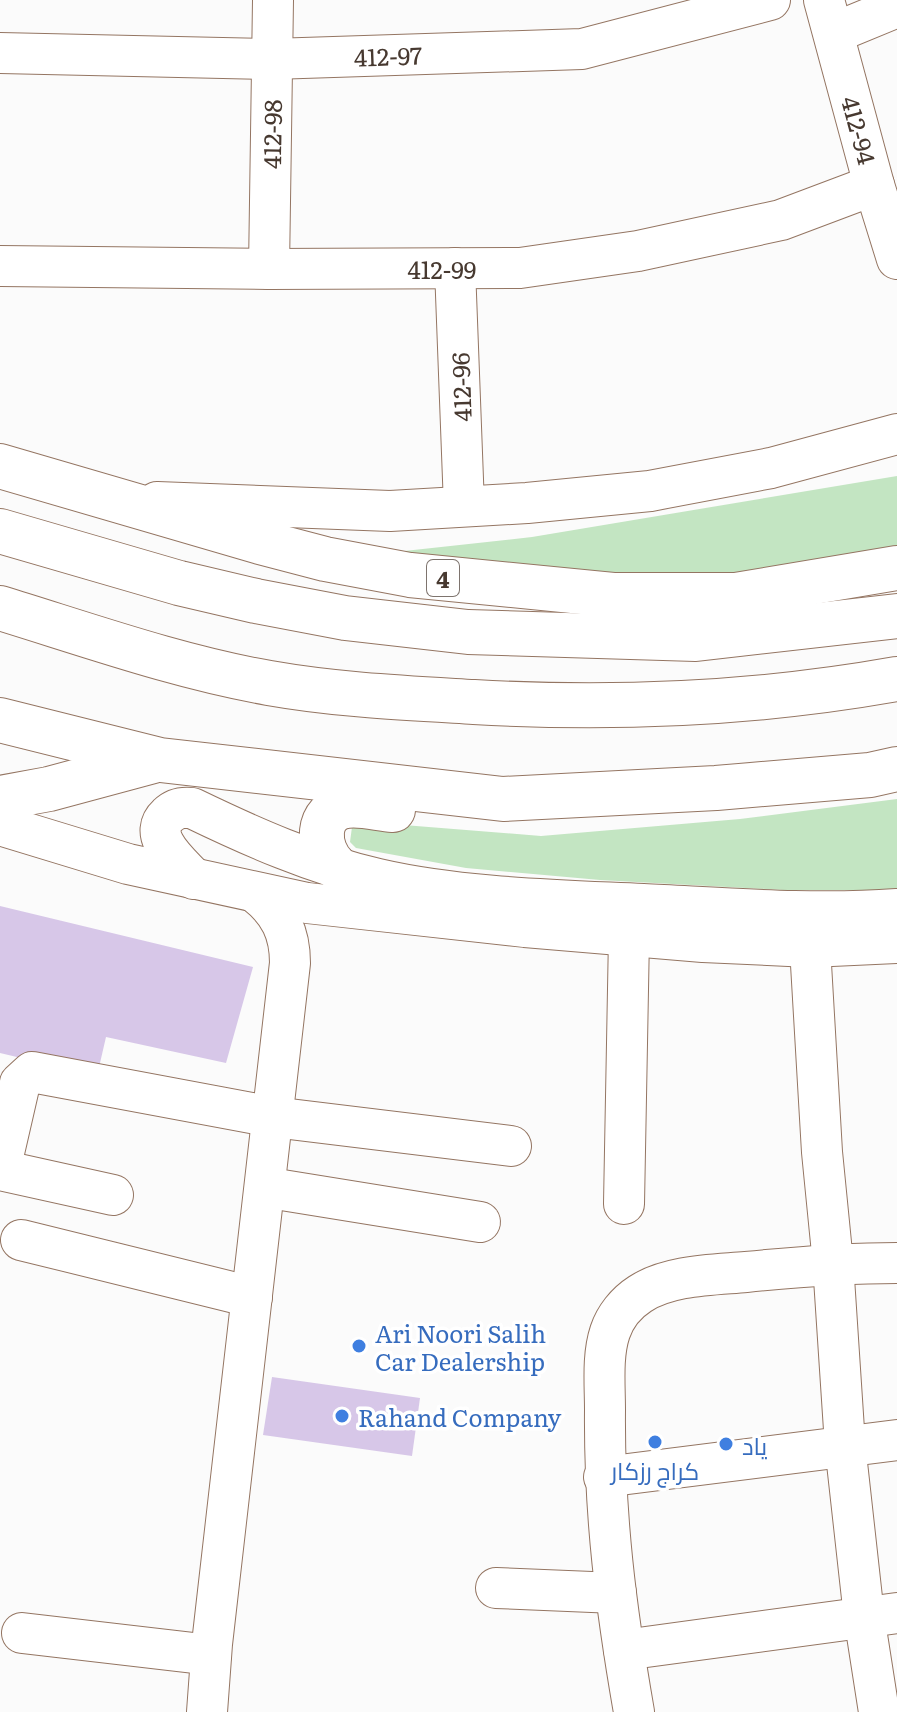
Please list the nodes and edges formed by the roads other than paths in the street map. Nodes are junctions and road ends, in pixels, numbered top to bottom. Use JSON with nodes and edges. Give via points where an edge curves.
{"nodes":[{"id":1,"x":273,"y":0,"type":"edge"},
{"id":2,"x":770,"y":0,"type":"edge"},
{"id":3,"x":897,"y":7,"type":"edge"},
{"id":4,"x":829,"y":17,"type":"edge"},
{"id":5,"x":0,"y":53,"type":"edge"},
{"id":6,"x":272,"y":59,"type":"junction"},
{"id":7,"x":886,"y":206,"type":"edge"},
{"id":8,"x":897,"y":259,"type":"edge"},
{"id":9,"x":0,"y":266,"type":"edge"},
{"id":10,"x":455,"y":268,"type":"junction"},
{"id":11,"x":269,"y":269,"type":"junction"},
{"id":12,"x":897,"y":434,"type":"edge"},
{"id":13,"x":0,"y":466,"type":"edge"},
{"id":14,"x":112,"y":500,"type":"junction"},
{"id":15,"x":464,"y":506,"type":"junction"},
{"id":16,"x":0,"y":531,"type":"edge"},
{"id":17,"x":897,"y":568,"type":"edge"},
{"id":18,"x":0,"y":608,"type":"edge"},
{"id":19,"x":897,"y":616,"type":"edge"},
{"id":20,"x":897,"y":679,"type":"edge"},
{"id":21,"x":0,"y":720,"type":"edge"},
{"id":22,"x":160,"y":760,"type":"junction"},
{"id":23,"x":897,"y":769,"type":"edge"},
{"id":24,"x":0,"y":798,"type":"edge"},
{"id":25,"x":503,"y":799,"type":"junction"},
{"id":26,"x":0,"y":825,"type":"edge"},
{"id":27,"x":336,"y":867,"type":"junction"},
{"id":28,"x":194,"y":879,"type":"junction"},
{"id":29,"x":256,"y":893,"type":"junction"},
{"id":30,"x":353,"y":908,"type":"junction"},
{"id":31,"x":897,"y":909,"type":"edge"},
{"id":32,"x":629,"y":936,"type":"junction"},
{"id":33,"x":897,"y":943,"type":"edge"},
{"id":34,"x":810,"y":947,"type":"junction"},
{"id":35,"x":281,"y":1118,"type":"junction"},
{"id":36,"x":511,"y":1146,"type":"dead end"},
{"id":37,"x":0,"y":1170,"type":"edge"},
{"id":38,"x":282,"y":1190,"type":"junction"},
{"id":39,"x":113,"y":1195,"type":"dead end"},
{"id":40,"x":624,"y":1204,"type":"dead end"},
{"id":41,"x":480,"y":1222,"type":"dead end"},
{"id":42,"x":21,"y":1240,"type":"dead end"},
{"id":43,"x":833,"y":1263,"type":"junction"},
{"id":44,"x":897,"y":1263,"type":"edge"},
{"id":45,"x":252,"y":1297,"type":"junction"},
{"id":46,"x":897,"y":1440,"type":"edge"},
{"id":47,"x":845,"y":1445,"type":"junction"},
{"id":48,"x":604,"y":1477,"type":"junction"},
{"id":49,"x":496,"y":1588,"type":"dead end"},
{"id":50,"x":616,"y":1593,"type":"junction"},
{"id":51,"x":880,"y":1615,"type":"edge"},
{"id":52,"x":22,"y":1633,"type":"dead end"},
{"id":53,"x":217,"y":1648,"type":"junction"},
{"id":54,"x":624,"y":1650,"type":"junction"},
{"id":55,"x":207,"y":1712,"type":"edge"},
{"id":56,"x":222,"y":1712,"type":"edge"},
{"id":57,"x":634,"y":1712,"type":"edge"},
{"id":58,"x":879,"y":1712,"type":"edge"}],
"edges":[{"from":1,"to":6,"type":"street","name":"412-98"},
{"from":2,"to":6,"type":"street","name":"412-97","via":[[582,49]]},
{"from":3,"to":4,"type":"street"},
{"from":4,"to":7,"type":"street","name":"412-94"},
{"from":5,"to":6,"type":"street","name":"412-97"},
{"from":6,"to":11,"type":"street","name":"412-98"},
{"from":7,"to":8,"type":"street","name":"412-94"},
{"from":7,"to":10,"type":"street","name":"412-99","via":[[520,268]]},
{"from":9,"to":11,"type":"street","name":"412-99"},
{"from":10,"to":11,"type":"street","name":"412-99"},
{"from":10,"to":15,"type":"street","name":"412-96"},
{"from":12,"to":15,"type":"street","via":[[771,468],[650,491]]},
{"from":13,"to":14,"type":"highway","number":"4"},
{"from":14,"to":15,"type":"street","via":[[390,511]]},
{"from":14,"to":17,"type":"highway","number":"4","via":[[325,559],[410,575],[599,594],[736,595]]},
{"from":16,"to":19,"type":"highway","via":[[256,601],[468,632],[696,639]]},
{"from":18,"to":20,"type":"highway","via":[[267,683],[385,698],[654,705],[791,695]]},
{"from":21,"to":22,"type":"highway"},
{"from":22,"to":24,"type":"highway"},
{"from":22,"to":25,"type":"highway"},
{"from":23,"to":25,"type":"highway","via":[[716,788]]},
{"from":25,"to":27,"type":"highway","via":[[451,814],[346,806],[329,817],[321,835],[324,854]]},
{"from":26,"to":28,"type":"street"},
{"from":27,"to":28,"type":"street","via":[[184,807],[164,820],[161,838]]},
{"from":27,"to":31,"type":"street","via":[[401,883],[548,899],[833,913]]},
{"from":28,"to":29,"type":"street"},
{"from":29,"to":30,"type":"street"},
{"from":29,"to":35,"type":"street","via":[[284,926],[290,951]]},
{"from":30,"to":32,"type":"street"},
{"from":30,"to":35,"type":"street","via":[[319,937],[308,964]]},
{"from":32,"to":34,"type":"street"},
{"from":32,"to":40,"type":"street"},
{"from":33,"to":34,"type":"street"},
{"from":34,"to":43,"type":"street"},
{"from":35,"to":36,"type":"street"},
{"from":35,"to":37,"type":"street","via":[[32,1072],[20,1083]]},
{"from":35,"to":38,"type":"street"},
{"from":35,"to":45,"type":"street"},
{"from":37,"to":39,"type":"street"},
{"from":38,"to":41,"type":"street"},
{"from":38,"to":53,"type":"street"},
{"from":42,"to":45,"type":"street"},
{"from":43,"to":44,"type":"street"},
{"from":43,"to":47,"type":"street"},
{"from":43,"to":48,"type":"street","via":[[670,1282],[631,1301],[607,1343]]},
{"from":45,"to":53,"type":"street"},
{"from":46,"to":47,"type":"street"},
{"from":47,"to":48,"type":"street"},
{"from":47,"to":51,"type":"street"},
{"from":48,"to":50,"type":"street"},
{"from":49,"to":50,"type":"street"},
{"from":50,"to":54,"type":"street"},
{"from":51,"to":54,"type":"street"},
{"from":51,"to":58,"type":"street"},
{"from":52,"to":53,"type":"street"},
{"from":53,"to":55,"type":"street"},
{"from":53,"to":56,"type":"street"},
{"from":54,"to":57,"type":"street"}]}
